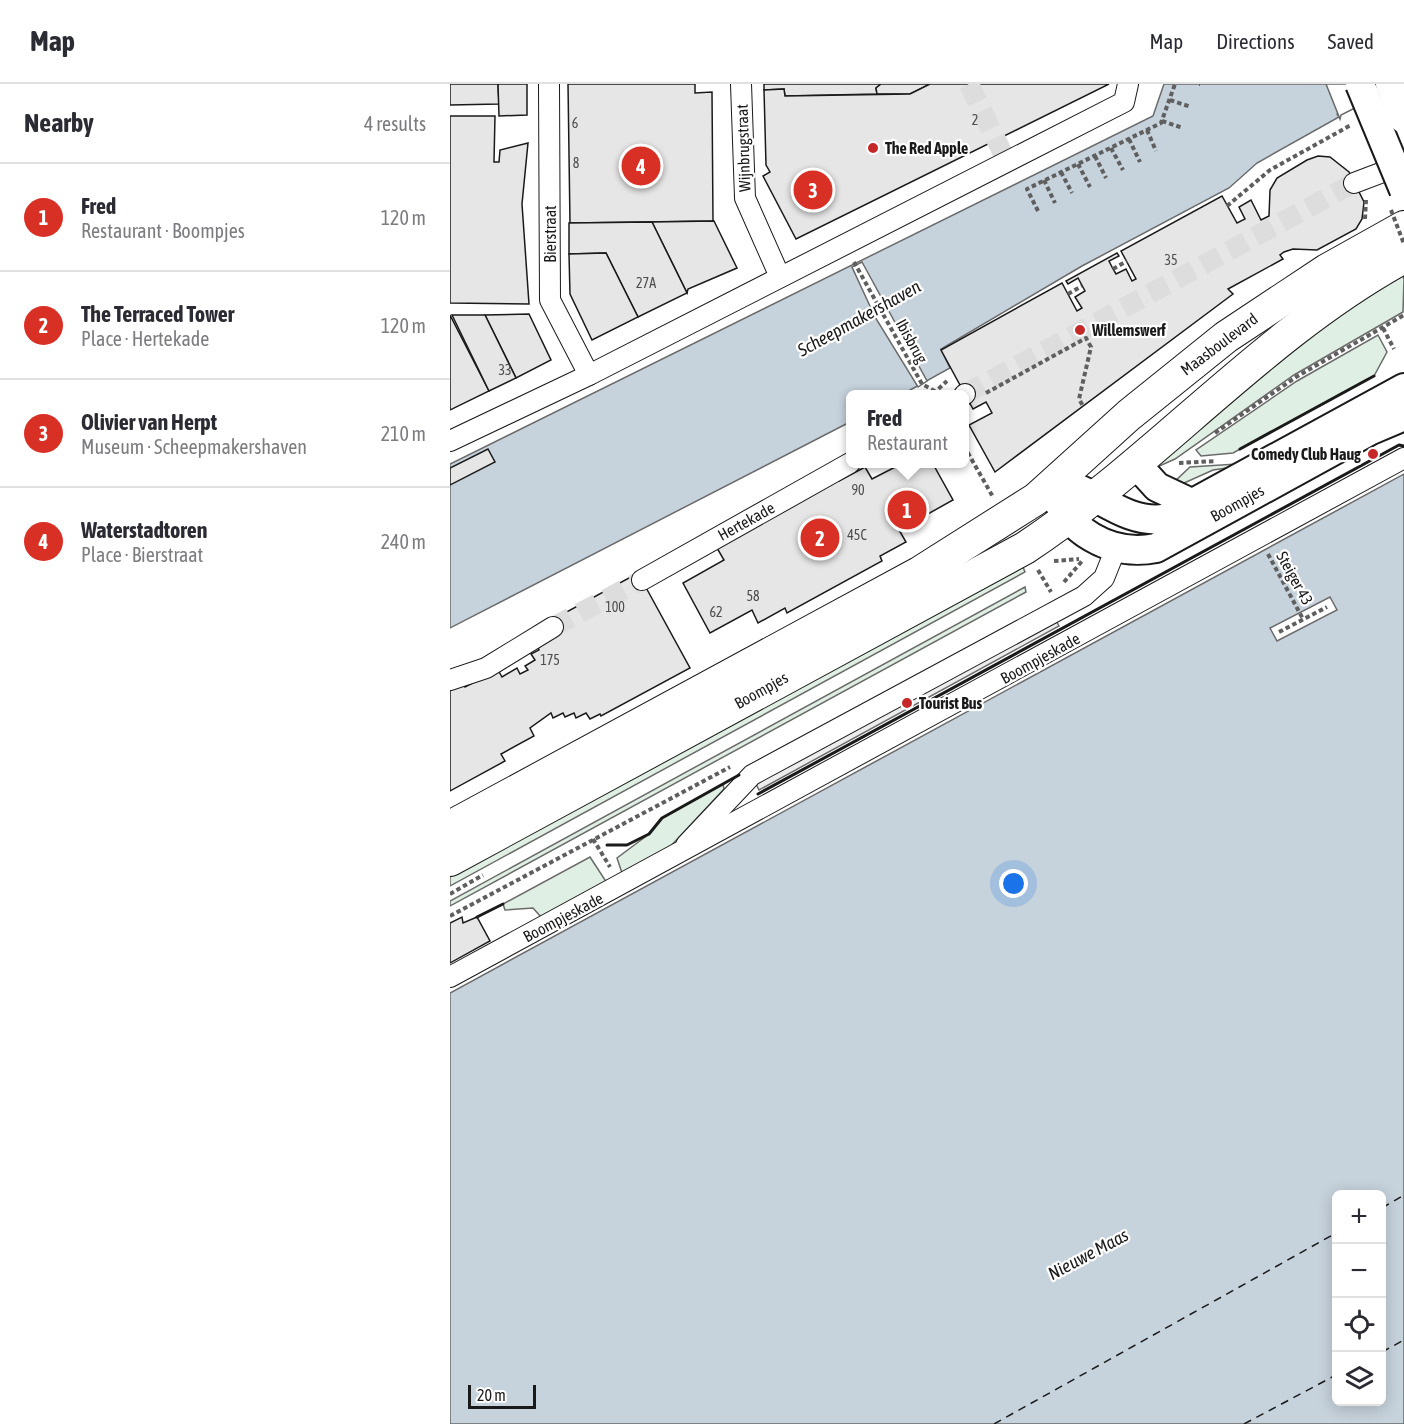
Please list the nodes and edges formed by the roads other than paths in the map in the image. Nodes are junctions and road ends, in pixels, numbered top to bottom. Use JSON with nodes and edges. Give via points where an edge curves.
{"nodes":[{"id":1,"x":549,"y":84,"type":"edge"},
{"id":2,"x":741,"y":84,"type":"edge"},
{"id":3,"x":1360,"y":84,"type":"edge"},
{"id":4,"x":1390,"y":84,"type":"edge"},
{"id":5,"x":1126,"y":93,"type":"edge"},
{"id":6,"x":1404,"y":119,"type":"edge"},
{"id":7,"x":1404,"y":164,"type":"edge"},
{"id":8,"x":1354,"y":183,"type":"tunnel mouth"},
{"id":9,"x":1404,"y":190,"type":"edge"},
{"id":10,"x":1404,"y":227,"type":"edge"},
{"id":11,"x":1404,"y":257,"type":"edge"},
{"id":12,"x":780,"y":277,"type":"junction"},
{"id":13,"x":589,"y":375,"type":"junction"},
{"id":14,"x":1404,"y":388,"type":"edge"},
{"id":15,"x":1404,"y":416,"type":"edge"},
{"id":16,"x":450,"y":441,"type":"edge"},
{"id":17,"x":1404,"y":458,"type":"edge"},
{"id":18,"x":846,"y":465,"type":"edge"},
{"id":19,"x":1147,"y":476,"type":"junction"},
{"id":20,"x":1052,"y":486,"type":"junction"},
{"id":21,"x":1096,"y":498,"type":"junction"},
{"id":22,"x":1192,"y":504,"type":"junction"},
{"id":23,"x":1070,"y":518,"type":"junction"},
{"id":24,"x":1106,"y":544,"type":"junction"},
{"id":25,"x":642,"y":580,"type":"tunnel mouth"},
{"id":26,"x":553,"y":627,"type":"tunnel mouth"},
{"id":27,"x":450,"y":680,"type":"edge"},
{"id":28,"x":450,"y":826,"type":"edge"},
{"id":29,"x":676,"y":856,"type":"junction"},
{"id":30,"x":450,"y":860,"type":"edge"},
{"id":31,"x":450,"y":977,"type":"edge"}],
"edges":[{"from":1,"to":13,"type":"street","name":"Bierstraat","via":[[550,300]]},
{"from":2,"to":12,"type":"street","name":"Wijnbrugstraat","via":[[745,198]]},
{"from":3,"to":9,"type":"main road","bridge":true},
{"from":4,"to":6,"type":"main road","bridge":true},
{"from":5,"to":12,"type":"street"},
{"from":7,"to":8,"type":"street"},
{"from":10,"to":20,"type":"main road","name":"Maasboulevard","via":[[1327,270],[1226,337],[1129,415]]},
{"from":11,"to":19,"type":"main road","via":[[1355,286],[1232,379]]},
{"from":12,"to":13,"type":"street"},
{"from":13,"to":16,"type":"street"},
{"from":14,"to":22,"type":"main road","name":"Boompjes"},
{"from":15,"to":24,"type":"main road","name":"Boompjes","via":[[1371,430],[1156,548],[1140,550]]},
{"from":17,"to":29,"type":"street","name":"Boompjeskade"},
{"from":18,"to":25,"type":"street","name":"Hertekade"},
{"from":19,"to":21,"type":"main road"},
{"from":19,"to":22,"type":"main road","name":"Boompjes"},
{"from":20,"to":21,"type":"main road","name":"Boompjes","via":[[1070,485]]},
{"from":20,"to":23,"type":"main road"},
{"from":20,"to":28,"type":"main road","name":"Boompjes","via":[[919,573]]},
{"from":21,"to":22,"type":"main road","name":"Boompjes","via":[[1113,509],[1147,520],[1164,519]]},
{"from":21,"to":23,"type":"main road"},
{"from":23,"to":24,"type":"main road"},
{"from":23,"to":30,"type":"main road","name":"Boompjes","via":[[1025,548]]},
{"from":24,"to":29,"type":"street","name":"Boompjeskade","via":[[1104,578],[1084,596],[746,780]]},
{"from":26,"to":27,"type":"street","via":[[486,668]]},
{"from":29,"to":31,"type":"street","name":"Boompjeskade"}]}
